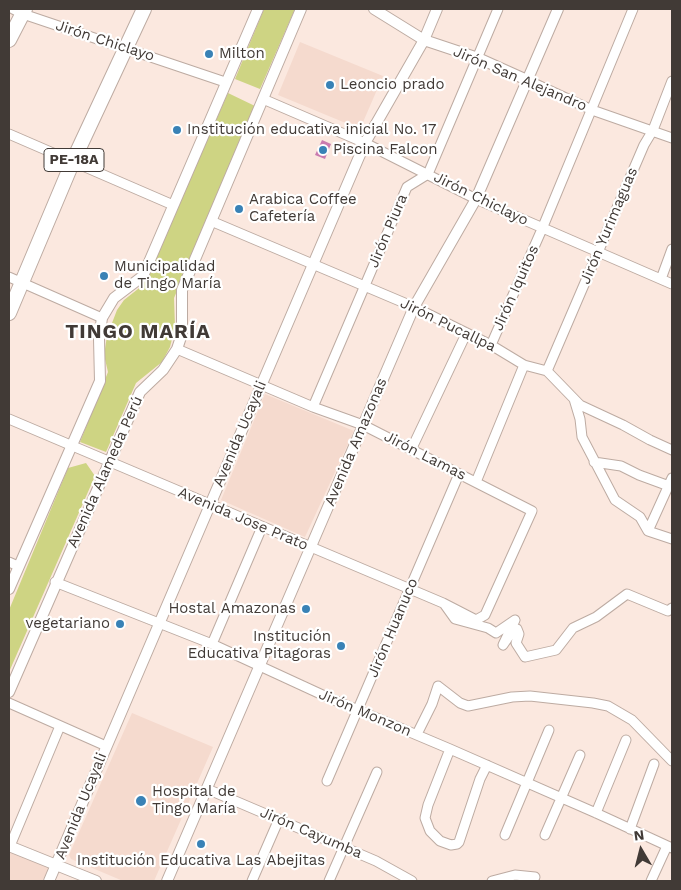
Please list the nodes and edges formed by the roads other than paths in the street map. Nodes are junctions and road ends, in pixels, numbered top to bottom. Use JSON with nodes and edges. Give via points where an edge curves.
{"nodes":[{"id":1,"x":144,"y":9,"type":"edge"},
{"id":2,"x":258,"y":9,"type":"edge"},
{"id":3,"x":301,"y":9,"type":"edge"},
{"id":4,"x":374,"y":9,"type":"edge"},
{"id":5,"x":437,"y":9,"type":"edge"},
{"id":6,"x":498,"y":9,"type":"edge"},
{"id":7,"x":558,"y":9,"type":"edge"},
{"id":8,"x":633,"y":9,"type":"edge"},
{"id":9,"x":20,"y":10,"type":"edge"},
{"id":10,"x":9,"y":40,"type":"edge"},
{"id":11,"x":424,"y":40,"type":"junction"},
{"id":12,"x":126,"y":48,"type":"junction"},
{"id":13,"x":478,"y":58,"type":"junction"},
{"id":14,"x":527,"y":80,"type":"junction"},
{"id":15,"x":672,"y":81,"type":"edge"},
{"id":16,"x":225,"y":82,"type":"junction"},
{"id":17,"x":263,"y":99,"type":"junction"},
{"id":18,"x":592,"y":110,"type":"junction"},
{"id":19,"x":653,"y":130,"type":"junction"},
{"id":20,"x":9,"y":134,"type":"edge"},
{"id":21,"x":672,"y":138,"type":"edge"},
{"id":22,"x":365,"y":143,"type":"junction"},
{"id":23,"x":73,"y":161,"type":"junction"},
{"id":24,"x":428,"y":174,"type":"junction"},
{"id":25,"x":476,"y":199,"type":"junction"},
{"id":26,"x":173,"y":205,"type":"junction"},
{"id":27,"x":211,"y":221,"type":"junction"},
{"id":28,"x":542,"y":229,"type":"junction"},
{"id":29,"x":672,"y":249,"type":"edge"},
{"id":30,"x":599,"y":251,"type":"junction"},
{"id":31,"x":313,"y":265,"type":"junction"},
{"id":32,"x":9,"y":276,"type":"edge"},
{"id":33,"x":661,"y":279,"type":"junction"},
{"id":34,"x":22,"y":282,"type":"junction"},
{"id":35,"x":672,"y":284,"type":"edge"},
{"id":36,"x":364,"y":286,"type":"junction"},
{"id":37,"x":414,"y":308,"type":"junction"},
{"id":38,"x":9,"y":313,"type":"edge"},
{"id":39,"x":102,"y":318,"type":"junction"},
{"id":40,"x":466,"y":334,"type":"junction"},
{"id":41,"x":491,"y":345,"type":"junction"},
{"id":42,"x":177,"y":349,"type":"junction"},
{"id":43,"x":524,"y":365,"type":"junction"},
{"id":44,"x":547,"y":371,"type":"junction"},
{"id":45,"x":261,"y":385,"type":"junction"},
{"id":46,"x":574,"y":397,"type":"junction"},
{"id":47,"x":313,"y":407,"type":"junction"},
{"id":48,"x":9,"y":419,"type":"edge"},
{"id":49,"x":363,"y":425,"type":"junction"},
{"id":50,"x":72,"y":446,"type":"junction"},
{"id":51,"x":411,"y":450,"type":"junction"},
{"id":52,"x":672,"y":450,"type":"edge"},
{"id":53,"x":108,"y":462,"type":"junction"},
{"id":54,"x":594,"y":462,"type":"junction"},
{"id":55,"x":459,"y":474,"type":"junction"},
{"id":56,"x":476,"y":482,"type":"junction"},
{"id":57,"x":671,"y":482,"type":"edge"},
{"id":58,"x":210,"y":505,"type":"junction"},
{"id":59,"x":262,"y":527,"type":"junction"},
{"id":60,"x":648,"y":531,"type":"junction"},
{"id":61,"x":672,"y":539,"type":"edge"},
{"id":62,"x":311,"y":547,"type":"junction"},
{"id":63,"x":13,"y":564,"type":"edge"},
{"id":64,"x":56,"y":582,"type":"junction"},
{"id":65,"x":9,"y":588,"type":"edge"},
{"id":66,"x":410,"y":589,"type":"junction"},
{"id":67,"x":444,"y":603,"type":"junction"},
{"id":68,"x":670,"y":610,"type":"edge"},
{"id":69,"x":476,"y":620,"type":"joint"},
{"id":70,"x":158,"y":623,"type":"junction"},
{"id":71,"x":212,"y":644,"type":"junction"},
{"id":72,"x":260,"y":665,"type":"junction"},
{"id":73,"x":9,"y":692,"type":"edge"},
{"id":74,"x":9,"y":703,"type":"edge"},
{"id":75,"x":358,"y":710,"type":"junction"},
{"id":76,"x":60,"y":726,"type":"junction"},
{"id":77,"x":549,"y":730,"type":"dead end"},
{"id":78,"x":417,"y":734,"type":"junction"},
{"id":79,"x":626,"y":740,"type":"dead end"},
{"id":80,"x":106,"y":746,"type":"junction"},
{"id":81,"x":450,"y":749,"type":"junction"},
{"id":82,"x":580,"y":755,"type":"dead end"},
{"id":83,"x":672,"y":761,"type":"edge"},
{"id":84,"x":654,"y":764,"type":"dead end"},
{"id":85,"x":487,"y":766,"type":"junction"},
{"id":86,"x":377,"y":772,"type":"dead end"},
{"id":87,"x":328,"y":781,"type":"dead end"},
{"id":88,"x":526,"y":783,"type":"junction"},
{"id":89,"x":207,"y":789,"type":"junction"},
{"id":90,"x":561,"y":798,"type":"junction"},
{"id":91,"x":596,"y":812,"type":"junction"},
{"id":92,"x":279,"y":819,"type":"junction"},
{"id":93,"x":630,"y":829,"type":"junction"},
{"id":94,"x":505,"y":835,"type":"dead end"},
{"id":95,"x":545,"y":835,"type":"dead end"},
{"id":96,"x":10,"y":846,"type":"edge"},
{"id":97,"x":345,"y":847,"type":"junction"},
{"id":98,"x":669,"y":847,"type":"edge"},
{"id":99,"x":56,"y":866,"type":"junction"},
{"id":100,"x":536,"y":876,"type":"dead end"},
{"id":101,"x":49,"y":881,"type":"edge"},
{"id":102,"x":96,"y":881,"type":"edge"},
{"id":103,"x":168,"y":881,"type":"edge"},
{"id":104,"x":252,"y":881,"type":"edge"},
{"id":105,"x":329,"y":881,"type":"edge"},
{"id":106,"x":412,"y":881,"type":"edge"},
{"id":107,"x":492,"y":881,"type":"edge"},
{"id":108,"x":651,"y":881,"type":"edge"}],
"edges":[{"from":1,"to":12,"type":"highway","number":"PE-18A"},
{"from":2,"to":16,"type":"street"},
{"from":3,"to":17,"type":"street","name":"Avenida Alameda Perú"},
{"from":4,"to":11,"type":"street","name":"Jirón San Alejandro"},
{"from":5,"to":11,"type":"street","name":"Avenida Ucayali"},
{"from":6,"to":13,"type":"street"},
{"from":7,"to":14,"type":"street","name":"Avenida Amazonas"},
{"from":8,"to":18,"type":"street","name":"Jirón Iquitos"},
{"from":9,"to":10,"type":"highway"},
{"from":9,"to":12,"type":"street","name":"Jirón Chiclayo"},
{"from":11,"to":13,"type":"street","name":"Jirón San Alejandro"},
{"from":11,"to":22,"type":"street","name":"Avenida Ucayali"},
{"from":12,"to":16,"type":"street","name":"Jirón Chiclayo"},
{"from":12,"to":23,"type":"highway","number":"PE-18A"},
{"from":13,"to":14,"type":"street","name":"Jirón San Alejandro"},
{"from":13,"to":24,"type":"street"},
{"from":14,"to":18,"type":"street","name":"Jirón San Alejandro"},
{"from":14,"to":25,"type":"street","name":"Avenida Amazonas"},
{"from":15,"to":19,"type":"street","name":"Jirón Yurimaguas"},
{"from":16,"to":26,"type":"street"},
{"from":17,"to":22,"type":"street","name":"Jirón Chiclayo"},
{"from":17,"to":27,"type":"street","name":"Avenida Alameda Perú"},
{"from":18,"to":19,"type":"street","name":"Jirón San Alejandro"},
{"from":18,"to":28,"type":"street","name":"Jirón Iquitos"},
{"from":19,"to":21,"type":"street","name":"Jirón San Alejandro"},
{"from":19,"to":30,"type":"street","name":"Jirón Yurimaguas"},
{"from":20,"to":23,"type":"street"},
{"from":22,"to":24,"type":"street","name":"Jirón Chiclayo"},
{"from":22,"to":31,"type":"street","name":"Avenida Ucayali"},
{"from":23,"to":26,"type":"street"},
{"from":23,"to":34,"type":"highway","number":"PE-18A"},
{"from":24,"to":25,"type":"street","name":"Jirón Chiclayo"},
{"from":24,"to":36,"type":"street","name":"Jirón Piura","via":[[407,187]]},
{"from":25,"to":28,"type":"street","name":"Jirón Chiclayo"},
{"from":25,"to":37,"type":"street","name":"Avenida Amazonas"},
{"from":26,"to":39,"type":"street","via":[[143,276],[114,298]]},
{"from":27,"to":31,"type":"street","name":"Jirón Pucallpa"},
{"from":27,"to":42,"type":"street","name":"Avenida Alameda Perú","via":[[182,290],[182,334]]},
{"from":28,"to":30,"type":"street","name":"Jirón Chiclayo"},
{"from":28,"to":41,"type":"street","name":"Jirón Iquitos"},
{"from":29,"to":33,"type":"street"},
{"from":30,"to":33,"type":"street","name":"Jirón Chiclayo"},
{"from":30,"to":44,"type":"street","name":"Jirón Yurimaguas"},
{"from":31,"to":36,"type":"street","name":"Jirón Pucallpa"},
{"from":31,"to":45,"type":"street","name":"Avenida Ucayali"},
{"from":32,"to":34,"type":"street"},
{"from":33,"to":35,"type":"street","name":"Jirón Chiclayo"},
{"from":34,"to":38,"type":"highway","number":"PE-18A"},
{"from":34,"to":39,"type":"street"},
{"from":36,"to":37,"type":"street","name":"Jirón Pucallpa"},
{"from":36,"to":47,"type":"street","name":"Jirón Piura"},
{"from":37,"to":40,"type":"street","name":"Jirón Pucallpa"},
{"from":37,"to":49,"type":"street","name":"Avenida Amazonas"},
{"from":39,"to":50,"type":"street","via":[[100,381]]},
{"from":40,"to":41,"type":"street","name":"Jirón Pucallpa"},
{"from":40,"to":51,"type":"street"},
{"from":41,"to":43,"type":"street","name":"Jirón Pucallpa"},
{"from":42,"to":45,"type":"street","name":"Jirón Lamas"},
{"from":42,"to":53,"type":"street","name":"Avenida Alameda Perú","via":[[163,370],[140,392]]},
{"from":43,"to":44,"type":"street","name":"Jirón Pucallpa"},
{"from":43,"to":56,"type":"street"},
{"from":44,"to":46,"type":"street","name":"Jirón Pucallpa"},
{"from":45,"to":47,"type":"street","name":"Jirón Lamas"},
{"from":45,"to":58,"type":"street","name":"Avenida Ucayali"},
{"from":46,"to":52,"type":"street","name":"Jirón Pucallpa","via":[[580,405]]},
{"from":46,"to":54,"type":"street","via":[[582,437]]},
{"from":47,"to":49,"type":"street","name":"Jirón Lamas"},
{"from":48,"to":50,"type":"street","name":"Avenida Jose Prato"},
{"from":49,"to":51,"type":"street","name":"Jirón Lamas"},
{"from":49,"to":62,"type":"street","name":"Avenida Amazonas"},
{"from":50,"to":53,"type":"street","name":"Avenida Jose Prato"},
{"from":50,"to":63,"type":"street"},
{"from":51,"to":55,"type":"street","name":"Jirón Lamas"},
{"from":53,"to":58,"type":"street","name":"Avenida Jose Prato"},
{"from":53,"to":64,"type":"street","name":"Avenida Alameda Perú"},
{"from":54,"to":57,"type":"street","via":[[621,466],[639,475]]},
{"from":54,"to":60,"type":"street","via":[[615,500],[640,517]]},
{"from":55,"to":56,"type":"street","name":"Jirón Lamas"},
{"from":55,"to":66,"type":"street","name":"Jirón Huanuco"},
{"from":56,"to":69,"type":"street","name":"Jirón Lamas","via":[[532,511],[485,615]]},
{"from":57,"to":60,"type":"street"},
{"from":58,"to":59,"type":"street","name":"Avenida Jose Prato"},
{"from":58,"to":70,"type":"street","name":"Avenida Ucayali"},
{"from":59,"to":62,"type":"street","name":"Avenida Jose Prato"},
{"from":59,"to":71,"type":"street"},
{"from":60,"to":61,"type":"street"},
{"from":62,"to":66,"type":"street","name":"Avenida Jose Prato"},
{"from":62,"to":72,"type":"street","name":"Avenida Amazonas"},
{"from":63,"to":65,"type":"street"},
{"from":64,"to":70,"type":"street","name":"Jirón Monzon"},
{"from":64,"to":73,"type":"street","name":"Avenida Alameda Perú"},
{"from":66,"to":67,"type":"street","name":"Avenida Jose Prato"},
{"from":66,"to":75,"type":"street","name":"Jirón Huanuco"},
{"from":67,"to":68,"type":"street","via":[[455,619],[496,633],[515,620],[503,645],[517,629],[516,643],[525,657],[556,650],[573,628],[596,617],[627,594]]},
{"from":67,"to":69,"type":"street","name":"Avenida Jose Prato"},
{"from":70,"to":71,"type":"street","name":"Jirón Monzon"},
{"from":70,"to":80,"type":"street","name":"Avenida Ucayali"},
{"from":71,"to":72,"type":"street","name":"Jirón Monzon"},
{"from":72,"to":75,"type":"street","name":"Jirón Monzon"},
{"from":72,"to":89,"type":"street","name":"Avenida Amazonas"},
{"from":74,"to":76,"type":"street"},
{"from":75,"to":78,"type":"street","name":"Jirón Monzon"},
{"from":75,"to":87,"type":"street","name":"Jirón Huanuco"},
{"from":76,"to":80,"type":"street"},
{"from":76,"to":96,"type":"street"},
{"from":77,"to":88,"type":"street"},
{"from":78,"to":81,"type":"street","name":"Jirón Monzon"},
{"from":78,"to":83,"type":"street","via":[[438,686],[468,706],[530,696],[593,702],[608,706],[632,720]]},
{"from":79,"to":91,"type":"street"},
{"from":80,"to":99,"type":"street","name":"Avenida Ucayali"},
{"from":81,"to":85,"type":"street","name":"Jirón Monzon"},
{"from":81,"to":85,"type":"street","via":[[425,818],[430,831],[440,841],[451,845],[457,844],[461,838]]},
{"from":82,"to":90,"type":"street"},
{"from":84,"to":93,"type":"street"},
{"from":85,"to":88,"type":"street","name":"Jirón Monzon"},
{"from":86,"to":97,"type":"street"},
{"from":88,"to":90,"type":"street","name":"Jirón Monzon"},
{"from":88,"to":94,"type":"street"},
{"from":89,"to":92,"type":"street","name":"Jirón Cayumba"},
{"from":89,"to":103,"type":"street","name":"Avenida Amazonas"},
{"from":90,"to":91,"type":"street","name":"Jirón Monzon"},
{"from":90,"to":95,"type":"street"},
{"from":91,"to":93,"type":"street","name":"Jirón Monzon"},
{"from":92,"to":97,"type":"street","name":"Jirón Cayumba"},
{"from":92,"to":104,"type":"street"},
{"from":93,"to":98,"type":"street","name":"Jirón Monzon"},
{"from":96,"to":99,"type":"street"},
{"from":97,"to":105,"type":"street"},
{"from":97,"to":106,"type":"street","name":"Jirón Cayumba"},
{"from":98,"to":108,"type":"street"},
{"from":99,"to":101,"type":"street","name":"Avenida Ucayali"},
{"from":99,"to":102,"type":"street"},
{"from":100,"to":107,"type":"street","via":[[515,875]]}]}
